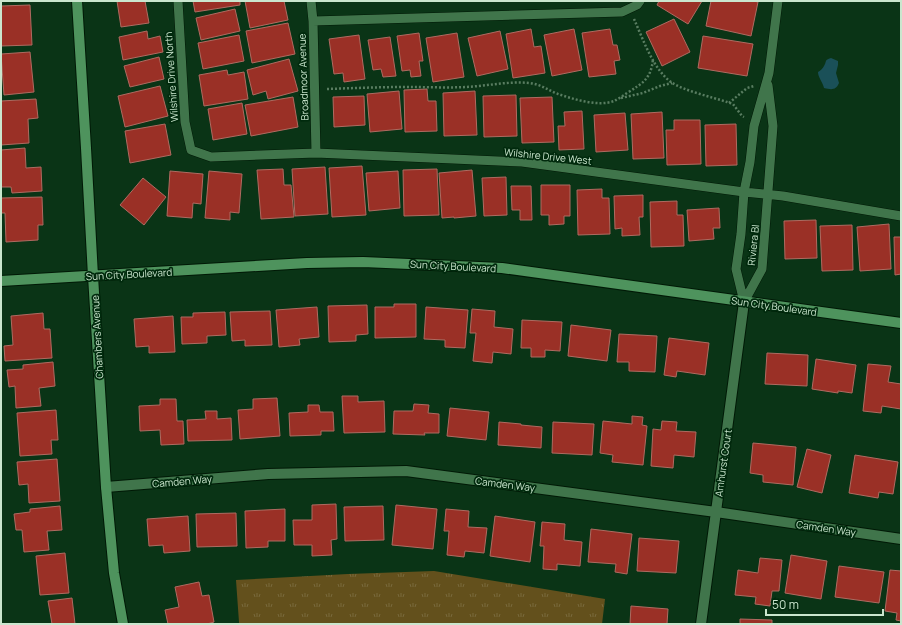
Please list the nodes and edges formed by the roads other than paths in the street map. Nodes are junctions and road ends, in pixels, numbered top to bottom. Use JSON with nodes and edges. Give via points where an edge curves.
{"nodes":[{"id":1,"x":77,"y":1,"type":"edge"},
{"id":2,"x":178,"y":1,"type":"edge"},
{"id":3,"x":311,"y":1,"type":"edge"},
{"id":4,"x":640,"y":1,"type":"edge"},
{"id":5,"x":778,"y":1,"type":"edge"},
{"id":6,"x":313,"y":21,"type":"junction"},
{"id":7,"x":768,"y":81,"type":"junction"},
{"id":8,"x":192,"y":150,"type":"joint"},
{"id":9,"x":316,"y":153,"type":"junction"},
{"id":10,"x":744,"y":192,"type":"junction"},
{"id":11,"x":768,"y":194,"type":"junction"},
{"id":12,"x":901,"y":216,"type":"edge"},
{"id":13,"x":93,"y":276,"type":"junction"},
{"id":14,"x":1,"y":281,"type":"edge"},
{"id":15,"x":744,"y":302,"type":"junction"},
{"id":16,"x":901,"y":323,"type":"edge"},
{"id":17,"x":106,"y":487,"type":"junction"},
{"id":18,"x":716,"y":512,"type":"junction"},
{"id":19,"x":901,"y":539,"type":"edge"},
{"id":20,"x":123,"y":624,"type":"edge"},
{"id":21,"x":701,"y":624,"type":"edge"}],
"edges":[{"from":1,"to":13,"type":"street","name":"Chambers Avenue"},
{"from":2,"to":8,"type":"lane","name":"Wilshire Drive North","via":[[185,122]]},
{"from":3,"to":6,"type":"lane","name":"Broadmoor Avenue"},
{"from":4,"to":6,"type":"lane","via":[[622,12]]},
{"from":5,"to":7,"type":"lane","name":"Riviera Bl"},
{"from":6,"to":9,"type":"lane","name":"Broadmoor Avenue"},
{"from":7,"to":10,"type":"lane","name":"Riviera Bl","via":[[756,120]]},
{"from":7,"to":11,"type":"lane","name":"Riviera Bl","via":[[774,126]]},
{"from":8,"to":9,"type":"lane","name":"Wilshire Drive West","via":[[211,157]]},
{"from":9,"to":10,"type":"lane","name":"Wilshire Drive West","via":[[522,162]]},
{"from":10,"to":11,"type":"lane","name":"Wilshire Drive West"},
{"from":10,"to":15,"type":"lane","name":"Riviera Bl","via":[[736,268]]},
{"from":11,"to":12,"type":"lane","name":"Wilshire Drive West"},
{"from":11,"to":15,"type":"lane","name":"Riviera Bl","via":[[762,269]]},
{"from":13,"to":14,"type":"street","name":"Sun City Boulevard"},
{"from":13,"to":15,"type":"street","name":"Sun City Boulevard","via":[[307,263],[378,262],[502,268]]},
{"from":13,"to":17,"type":"street","name":"Chambers Avenue"},
{"from":15,"to":16,"type":"street","name":"Sun City Boulevard"},
{"from":15,"to":18,"type":"street","name":"Amhurst Court"},
{"from":17,"to":18,"type":"street","name":"Camden Way","via":[[268,474],[406,472]]},
{"from":17,"to":20,"type":"street","name":"Chambers Avenue","via":[[114,573]]},
{"from":18,"to":19,"type":"street","name":"Camden Way"},
{"from":18,"to":21,"type":"street","name":"Amhurst Court"}]}
